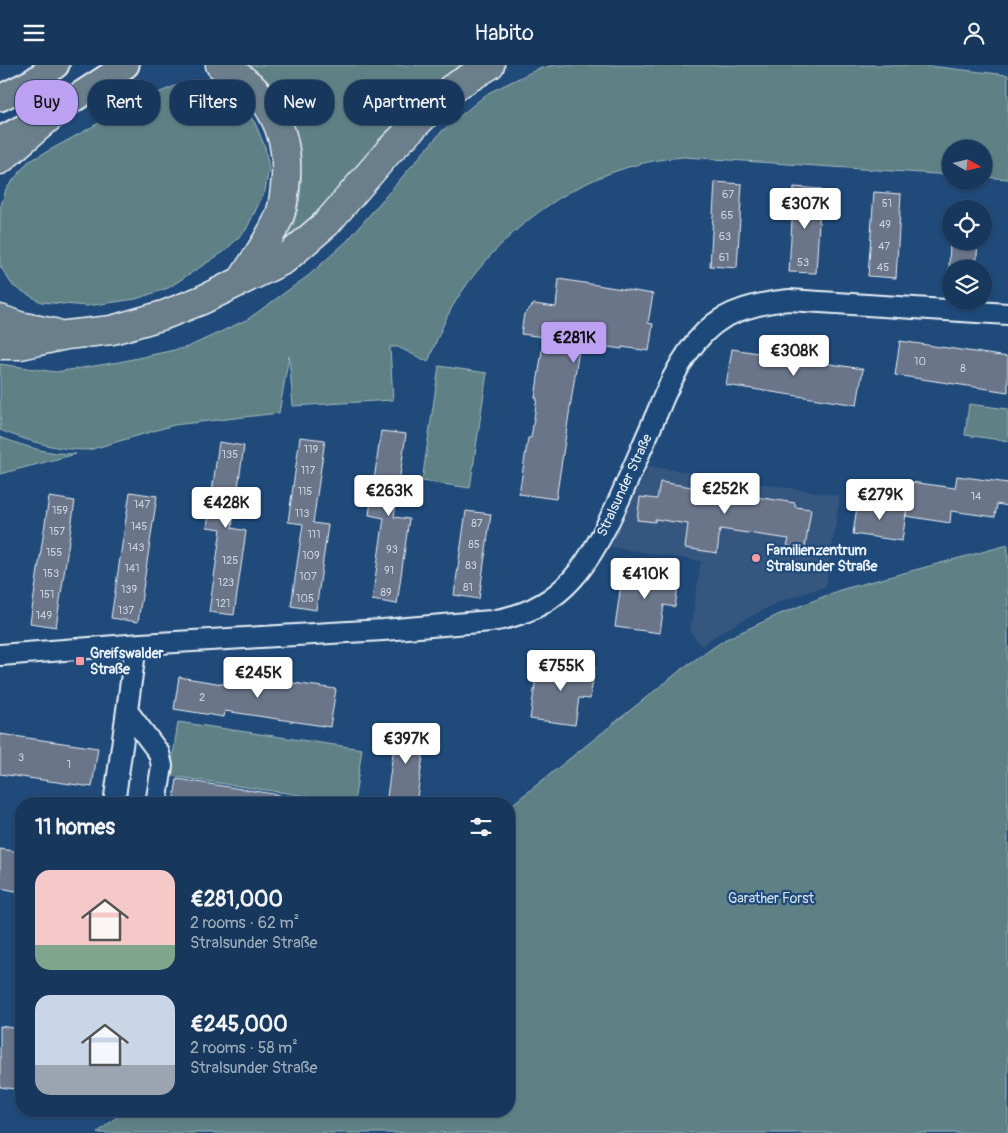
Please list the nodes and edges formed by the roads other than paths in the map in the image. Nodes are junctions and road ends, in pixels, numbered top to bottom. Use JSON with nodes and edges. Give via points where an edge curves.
{"nodes":[{"id":1,"x":56,"y":65,"type":"edge"},
{"id":2,"x":126,"y":65,"type":"edge"},
{"id":3,"x":220,"y":65,"type":"edge"},
{"id":4,"x":490,"y":65,"type":"edge"},
{"id":5,"x":78,"y":97,"type":"edge"},
{"id":6,"x":0,"y":99,"type":"edge"},
{"id":7,"x":29,"y":125,"type":"edge"},
{"id":8,"x":41,"y":125,"type":"edge"},
{"id":9,"x":0,"y":140,"type":"edge"},
{"id":10,"x":0,"y":160,"type":"edge"},
{"id":11,"x":242,"y":279,"type":"junction"},
{"id":12,"x":1008,"y":314,"type":"edge"},
{"id":13,"x":0,"y":318,"type":"edge"},
{"id":14,"x":66,"y":335,"type":"junction"},
{"id":15,"x":7,"y":342,"type":"edge"},
{"id":16,"x":136,"y":645,"type":"junction"},
{"id":17,"x":0,"y":655,"type":"edge"},
{"id":18,"x":128,"y":712,"type":"junction"},
{"id":19,"x":115,"y":797,"type":"edge"},
{"id":20,"x":157,"y":797,"type":"edge"}],
"edges":[{"from":1,"to":6,"type":"main road"},
{"from":2,"to":5,"type":"main road"},
{"from":3,"to":11,"type":"highway","via":[[257,91],[280,126],[285,147],[287,171],[279,217]]},
{"from":4,"to":11,"type":"highway","via":[[452,89],[389,151],[327,223],[284,260]]},
{"from":7,"to":9,"type":"main road"},
{"from":8,"to":10,"type":"highway"},
{"from":11,"to":14,"type":"highway","via":[[164,315],[112,330]]},
{"from":12,"to":16,"type":"street","name":"Stralsunder Straße","via":[[789,300],[766,302],[723,318],[705,333],[673,377],[612,516],[582,569],[550,600],[528,612],[491,621]]},
{"from":13,"to":14,"type":"highway","via":[[19,326]]},
{"from":14,"to":15,"type":"highway"},
{"from":16,"to":17,"type":"street","name":"Stralsunder Straße"},
{"from":16,"to":18,"type":"street"},
{"from":18,"to":19,"type":"street"},
{"from":18,"to":20,"type":"street","via":[[159,753],[162,766]]}]}
